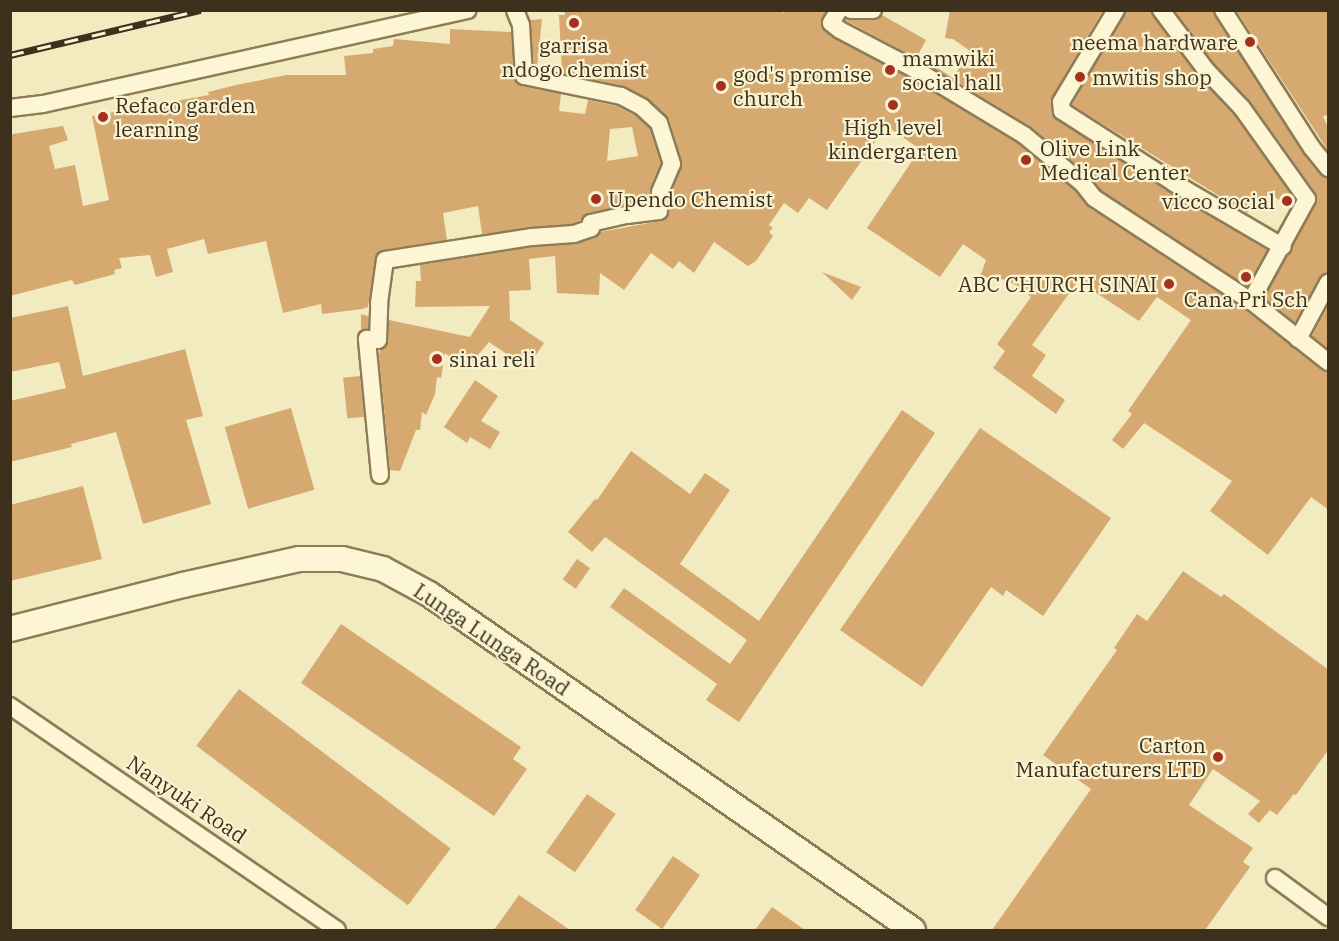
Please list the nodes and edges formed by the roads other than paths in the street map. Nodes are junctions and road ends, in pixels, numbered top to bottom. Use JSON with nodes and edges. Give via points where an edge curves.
{"nodes":[{"id":1,"x":468,"y":10,"type":"edge"},
{"id":2,"x":515,"y":10,"type":"edge"},
{"id":3,"x":839,"y":10,"type":"edge"},
{"id":4,"x":851,"y":10,"type":"edge"},
{"id":5,"x":873,"y":10,"type":"edge"},
{"id":6,"x":1116,"y":10,"type":"edge"},
{"id":7,"x":1161,"y":10,"type":"edge"},
{"id":8,"x":1223,"y":10,"type":"edge"},
{"id":9,"x":10,"y":108,"type":"edge"},
{"id":10,"x":1329,"y":168,"type":"edge"},
{"id":11,"x":1282,"y":247,"type":"junction"},
{"id":12,"x":1329,"y":284,"type":"edge"},
{"id":13,"x":1251,"y":301,"type":"junction"},
{"id":14,"x":1298,"y":339,"type":"junction"},
{"id":15,"x":1325,"y":354,"type":"edge"},
{"id":16,"x":380,"y":475,"type":"dead end"},
{"id":17,"x":10,"y":629,"type":"edge"},
{"id":18,"x":10,"y":706,"type":"edge"},
{"id":19,"x":1275,"y":878,"type":"dead end"},
{"id":20,"x":1329,"y":917,"type":"edge"},
{"id":21,"x":337,"y":930,"type":"edge"},
{"id":22,"x":913,"y":930,"type":"edge"}],
"edges":[{"from":1,"to":9,"type":"street"},
{"from":2,"to":16,"type":"street","via":[[521,25],[524,76],[621,96],[642,107],[659,123],[672,164],[660,192],[659,211],[591,223],[591,228],[574,234],[477,244],[385,260],[378,340],[367,339]]},
{"from":3,"to":13,"type":"street","via":[[831,23],[840,30],[918,71],[1024,135],[1083,184],[1094,198]]},
{"from":4,"to":5,"type":"street"},
{"from":6,"to":11,"type":"street","via":[[1061,102],[1062,111]]},
{"from":7,"to":11,"type":"street","via":[[1206,70],[1242,108],[1306,199]]},
{"from":8,"to":10,"type":"street"},
{"from":11,"to":13,"type":"street"},
{"from":12,"to":14,"type":"street"},
{"from":13,"to":14,"type":"street"},
{"from":14,"to":15,"type":"street"},
{"from":17,"to":22,"type":"main road","name":"Lunga Lunga Road","via":[[300,559],[342,559],[383,569],[429,594]]},
{"from":18,"to":21,"type":"street","name":"Nanyuki Road"},
{"from":19,"to":20,"type":"street"}]}
